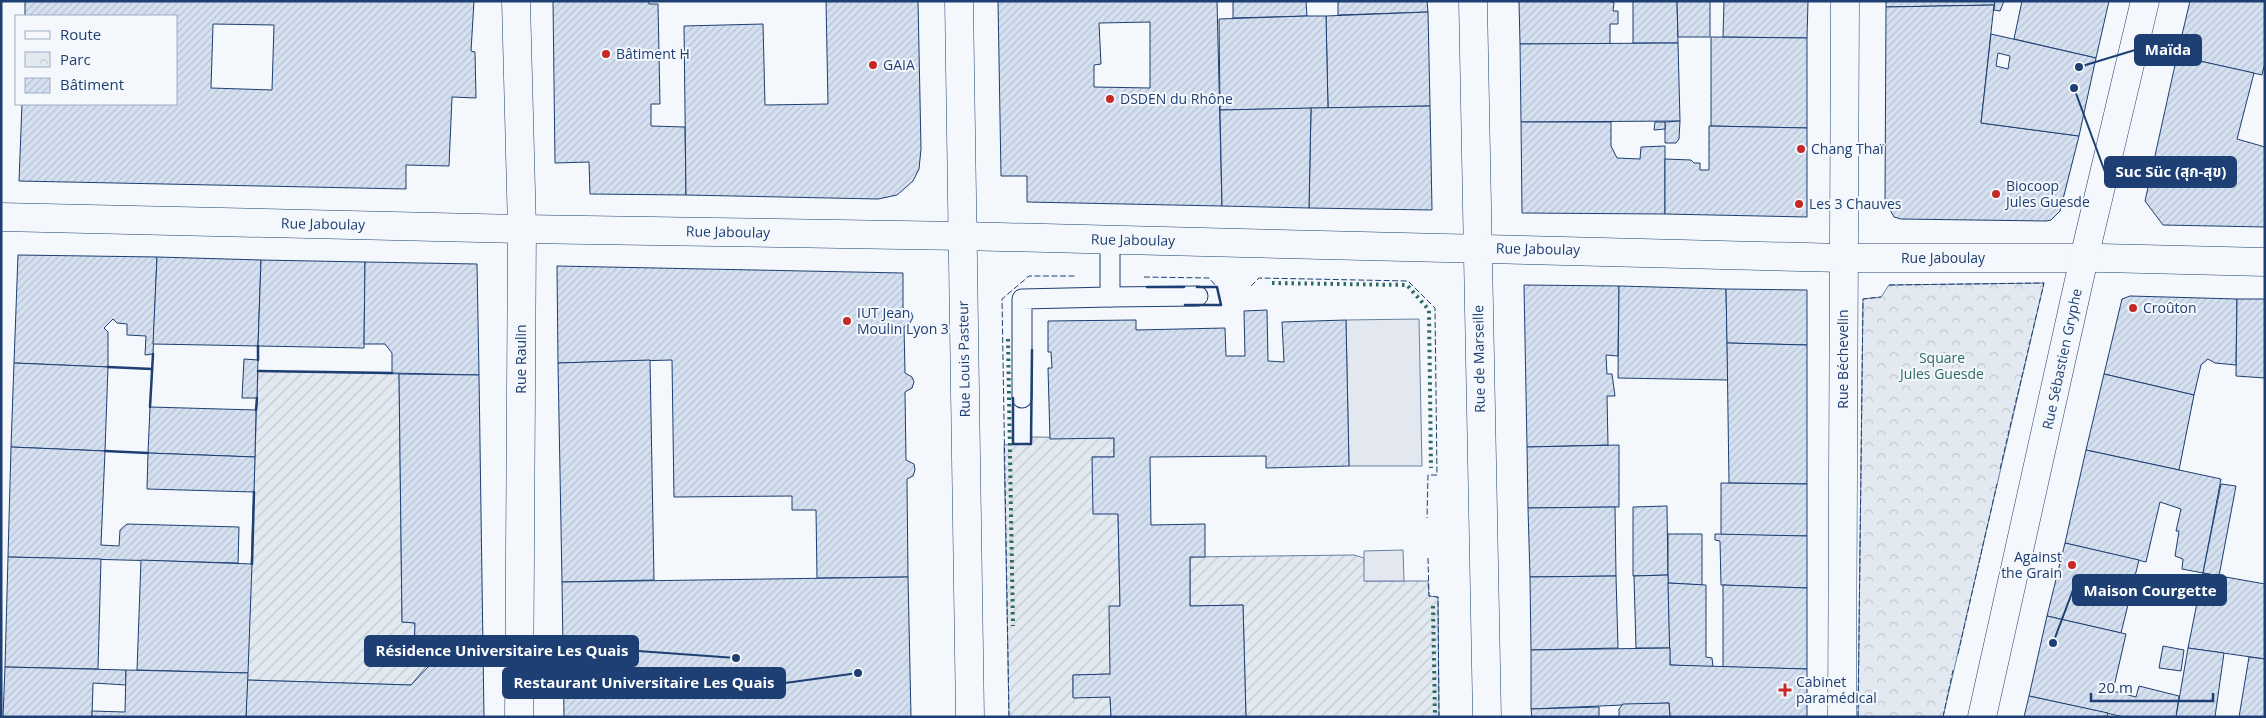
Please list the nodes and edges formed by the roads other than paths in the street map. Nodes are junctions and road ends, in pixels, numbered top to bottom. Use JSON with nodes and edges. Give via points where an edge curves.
{"nodes":[{"id":1,"x":516,"y":1,"type":"edge"},
{"id":2,"x":959,"y":1,"type":"edge"},
{"id":3,"x":1473,"y":1,"type":"edge"},
{"id":4,"x":1845,"y":1,"type":"edge"},
{"id":5,"x":2145,"y":1,"type":"edge"},
{"id":6,"x":1,"y":217,"type":"edge"},
{"id":7,"x":522,"y":229,"type":"junction"},
{"id":8,"x":962,"y":236,"type":"junction"},
{"id":9,"x":1110,"y":239,"type":"junction"},
{"id":10,"x":1477,"y":248,"type":"junction"},
{"id":11,"x":1843,"y":258,"type":"junction"},
{"id":12,"x":2084,"y":258,"type":"junction"},
{"id":13,"x":2265,"y":262,"type":"edge"},
{"id":14,"x":1198,"y":296,"type":"dead end"},
{"id":15,"x":1110,"y":297,"type":"junction"},
{"id":16,"x":1022,"y":398,"type":"dead end"},
{"id":17,"x":519,"y":717,"type":"edge"},
{"id":18,"x":970,"y":717,"type":"edge"},
{"id":19,"x":1487,"y":717,"type":"edge"},
{"id":20,"x":1842,"y":717,"type":"edge"},
{"id":21,"x":1982,"y":717,"type":"edge"}],
"edges":[{"from":1,"to":7,"type":"street","name":"Rue Raulin"},
{"from":2,"to":8,"type":"street","name":"Rue Louis Pasteur"},
{"from":3,"to":10,"type":"street","name":"Rue de Marseille"},
{"from":4,"to":11,"type":"street","name":"Rue Béchevelin"},
{"from":5,"to":12,"type":"street","name":"Rue Sébastien Gryphe"},
{"from":6,"to":7,"type":"street","name":"Rue Jaboulay"},
{"from":7,"to":8,"type":"street","name":"Rue Jaboulay"},
{"from":7,"to":17,"type":"street","name":"Rue Raulin"},
{"from":8,"to":9,"type":"street","name":"Rue Jaboulay"},
{"from":8,"to":18,"type":"street","name":"Rue Louis Pasteur"},
{"from":9,"to":10,"type":"street","name":"Rue Jaboulay"},
{"from":9,"to":15,"type":"lane"},
{"from":10,"to":11,"type":"street","name":"Rue Jaboulay"},
{"from":10,"to":19,"type":"street","name":"Rue de Marseille"},
{"from":11,"to":12,"type":"street","name":"Rue Jaboulay"},
{"from":11,"to":20,"type":"street","name":"Rue Béchevelin"},
{"from":12,"to":13,"type":"street","name":"Rue Jaboulay"},
{"from":12,"to":21,"type":"street","name":"Rue Sébastien Gryphe"},
{"from":14,"to":15,"type":"lane"},
{"from":15,"to":16,"type":"lane","via":[[1022,299]]}]}
